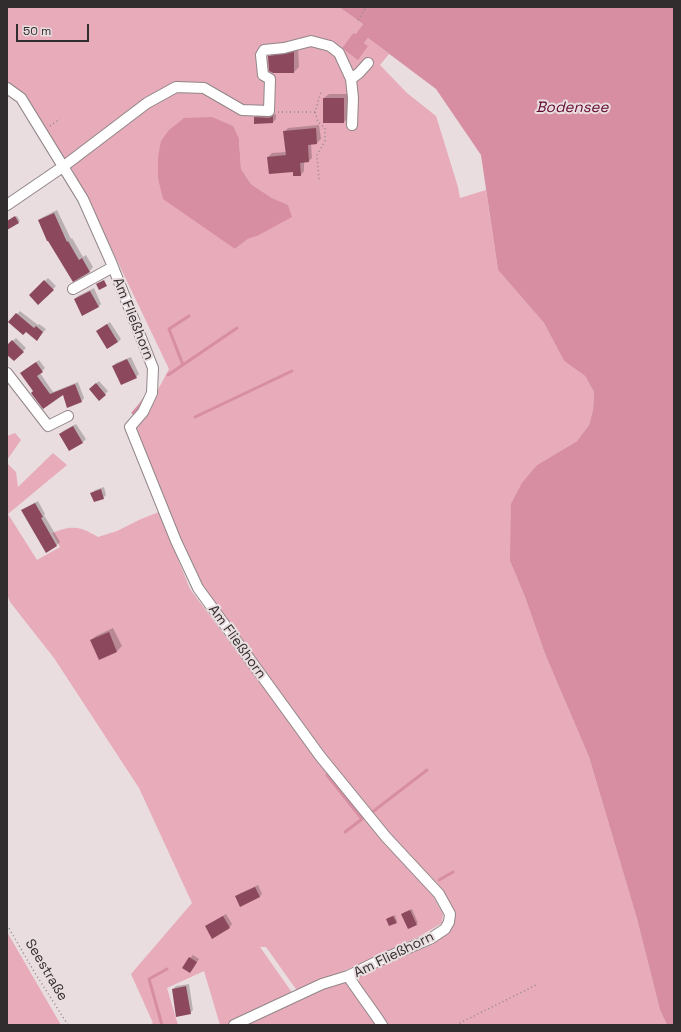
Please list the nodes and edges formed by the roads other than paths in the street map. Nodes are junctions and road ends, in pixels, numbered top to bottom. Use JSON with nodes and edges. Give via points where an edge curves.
{"nodes":[{"id":1,"x":368,"y":62,"type":"dead end"},
{"id":2,"x":350,"y":79,"type":"junction"},
{"id":3,"x":7,"y":88,"type":"edge"},
{"id":4,"x":352,"y":126,"type":"dead end"},
{"id":5,"x":64,"y":166,"type":"junction"},
{"id":6,"x":7,"y":205,"type":"edge"},
{"id":7,"x":113,"y":268,"type":"junction"},
{"id":8,"x":73,"y":289,"type":"dead end"},
{"id":9,"x":7,"y":373,"type":"edge"},
{"id":10,"x":68,"y":416,"type":"dead end"},
{"id":11,"x":348,"y":976,"type":"junction"},
{"id":12,"x":234,"y":1025,"type":"edge"},
{"id":13,"x":382,"y":1025,"type":"edge"}],
"edges":[{"from":1,"to":2,"type":"street"},
{"from":2,"to":4,"type":"street","via":[[353,98]]},
{"from":2,"to":5,"type":"street","via":[[339,53],[330,46],[311,41],[264,50],[261,55],[263,75],[270,79],[269,111],[242,110],[204,88],[176,87],[147,103]]},
{"from":3,"to":5,"type":"street","name":"Am Fließhorn","via":[[21,98]]},
{"from":5,"to":6,"type":"street"},
{"from":5,"to":7,"type":"street","name":"Am Fließhorn","via":[[83,199]]},
{"from":7,"to":8,"type":"street"},
{"from":7,"to":11,"type":"street","name":"Am Fließhorn","via":[[153,368],[152,394],[143,412],[130,427],[170,528],[198,588],[320,756],[386,837],[439,894],[450,914],[445,929],[430,939]]},
{"from":9,"to":10,"type":"street","via":[[48,426]]},
{"from":11,"to":12,"type":"street","via":[[322,984]]},
{"from":11,"to":13,"type":"street","name":"Am Fließhorn"}]}
